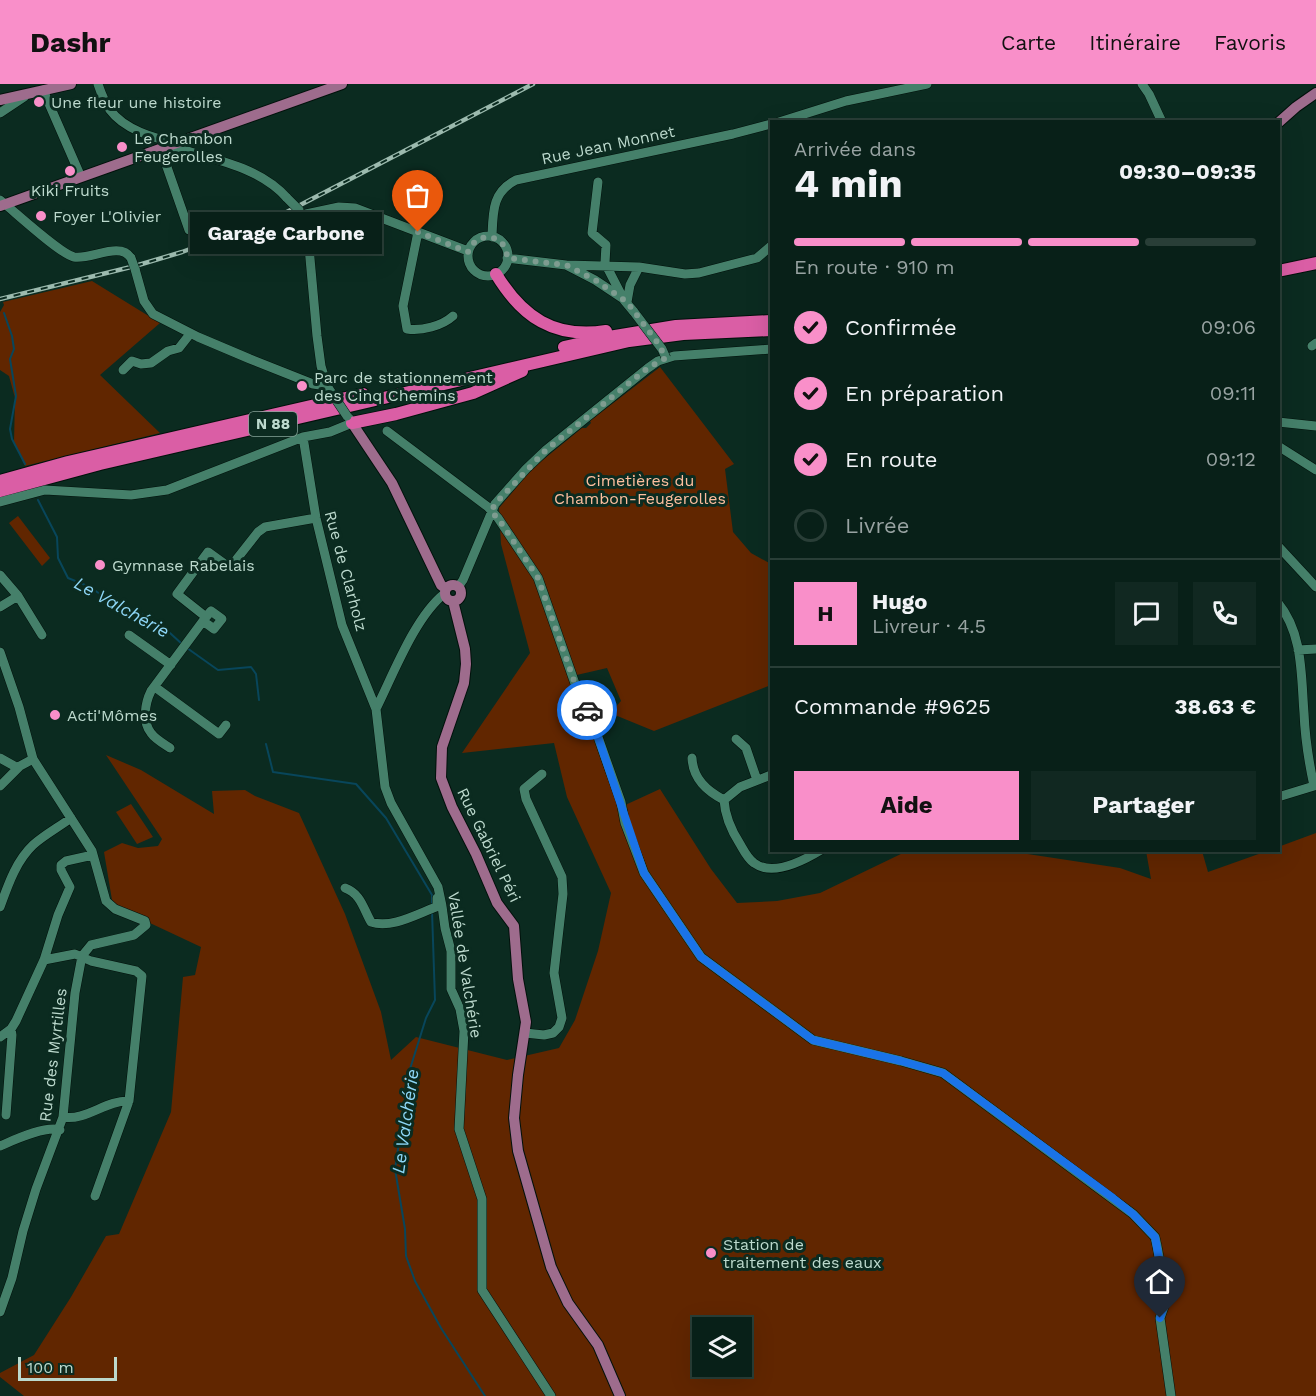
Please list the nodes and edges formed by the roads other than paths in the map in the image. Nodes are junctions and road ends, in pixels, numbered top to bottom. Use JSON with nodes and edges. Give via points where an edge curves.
{"nodes":[{"id":1,"x":71,"y":84,"type":"edge"},
{"id":2,"x":98,"y":84,"type":"edge"},
{"id":3,"x":342,"y":84,"type":"edge"},
{"id":4,"x":927,"y":84,"type":"edge"},
{"id":5,"x":1142,"y":84,"type":"edge"},
{"id":6,"x":887,"y":88,"type":"edge"},
{"id":7,"x":37,"y":92,"type":"junction"},
{"id":8,"x":1316,"y":93,"type":"edge"},
{"id":9,"x":0,"y":100,"type":"edge"},
{"id":10,"x":0,"y":113,"type":"edge"},
{"id":11,"x":785,"y":120,"type":"edge"},
{"id":12,"x":1158,"y":120,"type":"edge"},
{"id":13,"x":1280,"y":121,"type":"edge"},
{"id":14,"x":770,"y":124,"type":"edge"},
{"id":15,"x":191,"y":137,"type":"junction"},
{"id":16,"x":155,"y":138,"type":"junction"},
{"id":17,"x":169,"y":146,"type":"junction"},
{"id":18,"x":150,"y":152,"type":"junction"},
{"id":19,"x":198,"y":154,"type":"junction"},
{"id":20,"x":81,"y":177,"type":"junction"},
{"id":21,"x":598,"y":182,"type":"dead end"},
{"id":22,"x":2,"y":204,"type":"edge"},
{"id":23,"x":303,"y":212,"type":"junction"},
{"id":24,"x":189,"y":230,"type":"dead end"},
{"id":25,"x":418,"y":232,"type":"junction"},
{"id":26,"x":492,"y":237,"type":"junction"},
{"id":27,"x":770,"y":247,"type":"edge"},
{"id":28,"x":468,"y":252,"type":"junction"},
{"id":29,"x":507,"y":258,"type":"junction"},
{"id":30,"x":1316,"y":263,"type":"edge"},
{"id":31,"x":566,"y":265,"type":"junction"},
{"id":32,"x":607,"y":267,"type":"junction"},
{"id":33,"x":639,"y":267,"type":"junction"},
{"id":34,"x":1280,"y":271,"type":"edge"},
{"id":35,"x":1316,"y":272,"type":"edge"},
{"id":36,"x":496,"y":274,"type":"junction"},
{"id":37,"x":1280,"y":279,"type":"edge"},
{"id":38,"x":625,"y":301,"type":"junction"},
{"id":39,"x":453,"y":316,"type":"dead end"},
{"id":40,"x":770,"y":321,"type":"edge"},
{"id":41,"x":717,"y":324,"type":"junction"},
{"id":42,"x":770,"y":330,"type":"edge"},
{"id":43,"x":190,"y":334,"type":"junction"},
{"id":44,"x":770,"y":349,"type":"edge"},
{"id":45,"x":666,"y":358,"type":"junction"},
{"id":46,"x":546,"y":360,"type":"junction"},
{"id":47,"x":123,"y":370,"type":"dead end"},
{"id":48,"x":327,"y":386,"type":"junction"},
{"id":49,"x":350,"y":420,"type":"junction"},
{"id":50,"x":1280,"y":422,"type":"edge"},
{"id":51,"x":1316,"y":426,"type":"edge"},
{"id":52,"x":387,"y":431,"type":"dead end"},
{"id":53,"x":303,"y":438,"type":"junction"},
{"id":54,"x":1280,"y":448,"type":"edge"},
{"id":55,"x":1316,"y":470,"type":"edge"},
{"id":56,"x":0,"y":481,"type":"edge"},
{"id":57,"x":0,"y":491,"type":"edge"},
{"id":58,"x":0,"y":502,"type":"edge"},
{"id":59,"x":491,"y":512,"type":"junction"},
{"id":60,"x":316,"y":518,"type":"junction"},
{"id":61,"x":1280,"y":548,"type":"edge"},
{"id":62,"x":0,"y":575,"type":"edge"},
{"id":63,"x":458,"y":587,"type":"joint"},
{"id":64,"x":1316,"y":587,"type":"edge"},
{"id":65,"x":448,"y":595,"type":"junction"},
{"id":66,"x":18,"y":596,"type":"junction"},
{"id":67,"x":1280,"y":605,"type":"edge"},
{"id":68,"x":0,"y":607,"type":"edge"},
{"id":69,"x":42,"y":635,"type":"dead end"},
{"id":70,"x":129,"y":635,"type":"dead end"},
{"id":71,"x":1316,"y":650,"type":"edge"},
{"id":72,"x":1298,"y":651,"type":"junction"},
{"id":73,"x":0,"y":652,"type":"edge"},
{"id":74,"x":171,"y":665,"type":"junction"},
{"id":75,"x":154,"y":687,"type":"junction"},
{"id":76,"x":376,"y":709,"type":"junction"},
{"id":77,"x":1304,"y":716,"type":"junction"},
{"id":78,"x":1316,"y":718,"type":"edge"},
{"id":79,"x":226,"y":725,"type":"dead end"},
{"id":80,"x":736,"y":739,"type":"dead end"},
{"id":81,"x":170,"y":748,"type":"dead end"},
{"id":82,"x":0,"y":758,"type":"edge"},
{"id":83,"x":692,"y":758,"type":"dead end"},
{"id":84,"x":33,"y":759,"type":"junction"},
{"id":85,"x":18,"y":768,"type":"junction"},
{"id":86,"x":542,"y":774,"type":"dead end"},
{"id":87,"x":770,"y":775,"type":"edge"},
{"id":88,"x":757,"y":780,"type":"junction"},
{"id":89,"x":0,"y":786,"type":"edge"},
{"id":90,"x":1280,"y":796,"type":"edge"},
{"id":91,"x":724,"y":800,"type":"junction"},
{"id":92,"x":71,"y":818,"type":"junction"},
{"id":93,"x":817,"y":852,"type":"edge"},
{"id":94,"x":93,"y":855,"type":"junction"},
{"id":95,"x":426,"y":866,"type":"junction"},
{"id":96,"x":345,"y":888,"type":"dead end"},
{"id":97,"x":0,"y":907,"type":"edge"},
{"id":98,"x":82,"y":956,"type":"junction"},
{"id":99,"x":44,"y":960,"type":"junction"},
{"id":100,"x":11,"y":1029,"type":"junction"},
{"id":101,"x":525,"y":1033,"type":"junction"},
{"id":102,"x":0,"y":1037,"type":"edge"},
{"id":103,"x":129,"y":1101,"type":"junction"},
{"id":104,"x":6,"y":1115,"type":"dead end"},
{"id":105,"x":63,"y":1117,"type":"junction"},
{"id":106,"x":60,"y":1130,"type":"junction"},
{"id":107,"x":0,"y":1146,"type":"edge"},
{"id":108,"x":94,"y":1196,"type":"dead end"},
{"id":109,"x":3,"y":1293,"type":"edge"},
{"id":110,"x":0,"y":1312,"type":"edge"},
{"id":111,"x":551,"y":1396,"type":"edge"},
{"id":112,"x":620,"y":1396,"type":"edge"},
{"id":113,"x":1171,"y":1396,"type":"edge"}],
"edges":[{"from":1,"to":7,"type":"main road"},
{"from":2,"to":16,"type":"street","via":[[106,103],[120,120]]},
{"from":3,"to":15,"type":"main road"},
{"from":4,"to":6,"type":"street"},
{"from":5,"to":12,"type":"street"},
{"from":6,"to":11,"type":"street"},
{"from":7,"to":9,"type":"main road"},
{"from":7,"to":10,"type":"street"},
{"from":7,"to":20,"type":"street"},
{"from":8,"to":13,"type":"main road"},
{"from":14,"to":26,"type":"street","name":"Rue Jean Monnet","via":[[516,180],[497,196]]},
{"from":15,"to":17,"type":"main road"},
{"from":15,"to":19,"type":"street"},
{"from":16,"to":17,"type":"street"},
{"from":16,"to":18,"type":"street","via":[[156,147]]},
{"from":17,"to":18,"type":"main road"},
{"from":17,"to":19,"type":"street"},
{"from":17,"to":24,"type":"street"},
{"from":18,"to":20,"type":"main road"},
{"from":19,"to":23,"type":"street","bridge":true,"via":[[268,182]]},
{"from":20,"to":22,"type":"main road"},
{"from":21,"to":32,"type":"street","via":[[592,233],[606,245]]},
{"from":22,"to":43,"type":"street","bridge":true,"via":[[70,256],[120,251],[128,254],[149,310]]},
{"from":23,"to":25,"type":"street","via":[[355,208]]},
{"from":23,"to":48,"type":"street","via":[[321,366]]},
{"from":25,"to":28,"type":"street"},
{"from":25,"to":39,"type":"street","via":[[403,306],[407,328],[416,330],[446,322]]},
{"from":26,"to":28,"type":"street","via":[[475,241]]},
{"from":26,"to":29,"type":"street","via":[[505,247]]},
{"from":27,"to":33,"type":"street","via":[[757,258],[699,273]]},
{"from":28,"to":36,"type":"street","via":[[469,264],[478,273]]},
{"from":29,"to":31,"type":"street"},
{"from":29,"to":36,"type":"street"},
{"from":30,"to":34,"type":"highway"},
{"from":31,"to":32,"type":"street"},
{"from":31,"to":38,"type":"street"},
{"from":32,"to":33,"type":"street"},
{"from":32,"to":38,"type":"street"},
{"from":33,"to":38,"type":"street"},
{"from":35,"to":37,"type":"highway"},
{"from":36,"to":41,"type":"highway","number":"N 88","via":[[526,312],[565,331],[600,332],[661,323]]},
{"from":38,"to":45,"type":"street","bridge":true},
{"from":40,"to":41,"type":"highway","number":"N 88"},
{"from":41,"to":56,"type":"highway","number":"N 88","via":[[609,337]]},
{"from":42,"to":46,"type":"highway","number":"N 88","via":[[672,335]]},
{"from":43,"to":47,"type":"street","via":[[179,348],[151,363],[132,361]]},
{"from":43,"to":48,"type":"street","via":[[313,384]]},
{"from":44,"to":45,"type":"street"},
{"from":45,"to":59,"type":"street","via":[[648,368],[546,450]]},
{"from":46,"to":49,"type":"highway","via":[[473,393],[396,414]]},
{"from":46,"to":57,"type":"highway","number":"N 88"},
{"from":48,"to":49,"type":"street","bridge":true},
{"from":49,"to":53,"type":"street","via":[[330,432]]},
{"from":49,"to":65,"type":"main road","name":"Rue Gabriel Péri","via":[[392,483]]},
{"from":50,"to":51,"type":"street"},
{"from":52,"to":59,"type":"street"},
{"from":53,"to":58,"type":"street","via":[[167,490],[131,495],[45,490]]},
{"from":53,"to":60,"type":"street","name":"Rue de Clarholz"},
{"from":54,"to":55,"type":"street"},
{"from":59,"to":63,"type":"street"},
{"from":59,"to":113,"type":"street","via":[[538,578],[644,873],[701,957],[813,1040],[943,1073],[1133,1214],[1155,1237],[1157,1246],[1165,1290],[1160,1318]]},
{"from":60,"to":74,"type":"street","via":[[265,527],[232,565],[208,552],[177,594],[205,619]]},
{"from":60,"to":76,"type":"street","name":"Rue de Clarholz","via":[[342,625]]},
{"from":61,"to":64,"type":"street"},
{"from":62,"to":66,"type":"street"},
{"from":63,"to":65,"type":"main road","via":[[452,585]]},
{"from":65,"to":76,"type":"street","via":[[438,599],[415,630]]},
{"from":65,"to":101,"type":"main road","name":"Rue Gabriel Péri","via":[[466,664],[464,683],[442,747],[441,778],[497,903],[514,926]]},
{"from":66,"to":68,"type":"street"},
{"from":66,"to":69,"type":"street"},
{"from":67,"to":72,"type":"street","via":[[1287,614]]},
{"from":70,"to":74,"type":"street"},
{"from":71,"to":72,"type":"street"},
{"from":72,"to":77,"type":"street"},
{"from":73,"to":84,"type":"street"},
{"from":74,"to":75,"type":"street"},
{"from":75,"to":79,"type":"street","via":[[219,734]]},
{"from":75,"to":81,"type":"street","via":[[146,700],[147,726],[151,734]]},
{"from":76,"to":95,"type":"street","name":"Vallée de Valchérie","via":[[385,787]]},
{"from":77,"to":78,"type":"street"},
{"from":77,"to":90,"type":"street","via":[[1314,786]]},
{"from":80,"to":88,"type":"street","via":[[746,748]]},
{"from":82,"to":85,"type":"street"},
{"from":83,"to":91,"type":"street","via":[[698,779]]},
{"from":84,"to":85,"type":"street"},
{"from":84,"to":92,"type":"street"},
{"from":85,"to":89,"type":"street"},
{"from":86,"to":101,"type":"street","via":[[524,789],[561,877],[563,894],[554,973],[562,1018],[553,1033]]},
{"from":87,"to":88,"type":"street"},
{"from":88,"to":91,"type":"street"},
{"from":91,"to":93,"type":"street","via":[[725,814],[735,837],[756,865],[775,868],[798,863]]},
{"from":92,"to":94,"type":"street"},
{"from":92,"to":97,"type":"street","via":[[25,853]]},
{"from":94,"to":98,"type":"street","via":[[106,901],[146,925],[134,935],[91,945]]},
{"from":94,"to":99,"type":"street","via":[[61,865],[69,890]]},
{"from":95,"to":96,"type":"street","via":[[437,906],[388,924],[371,922],[362,900]]},
{"from":95,"to":111,"type":"street","name":"Vallée de Valchérie","via":[[438,887],[451,951],[451,988],[464,1031],[459,1129],[482,1199],[482,1290]]},
{"from":98,"to":99,"type":"street"},
{"from":98,"to":103,"type":"street","via":[[142,976]]},
{"from":98,"to":105,"type":"street","name":"Rue des Myrtilles","via":[[72,1015]]},
{"from":99,"to":100,"type":"street"},
{"from":100,"to":102,"type":"street"},
{"from":100,"to":104,"type":"street"},
{"from":101,"to":112,"type":"main road","name":"Rue Gabriel Péri","via":[[514,1118],[518,1151],[551,1267],[568,1303],[598,1345]]},
{"from":103,"to":105,"type":"street"},
{"from":103,"to":108,"type":"street"},
{"from":105,"to":106,"type":"street","name":"Rue des Myrtilles"},
{"from":106,"to":107,"type":"street","via":[[45,1130]]},
{"from":106,"to":109,"type":"street","name":"Rue des Myrtilles","via":[[36,1189]]},
{"from":109,"to":110,"type":"street","name":"Rue des Myrtilles"}]}
